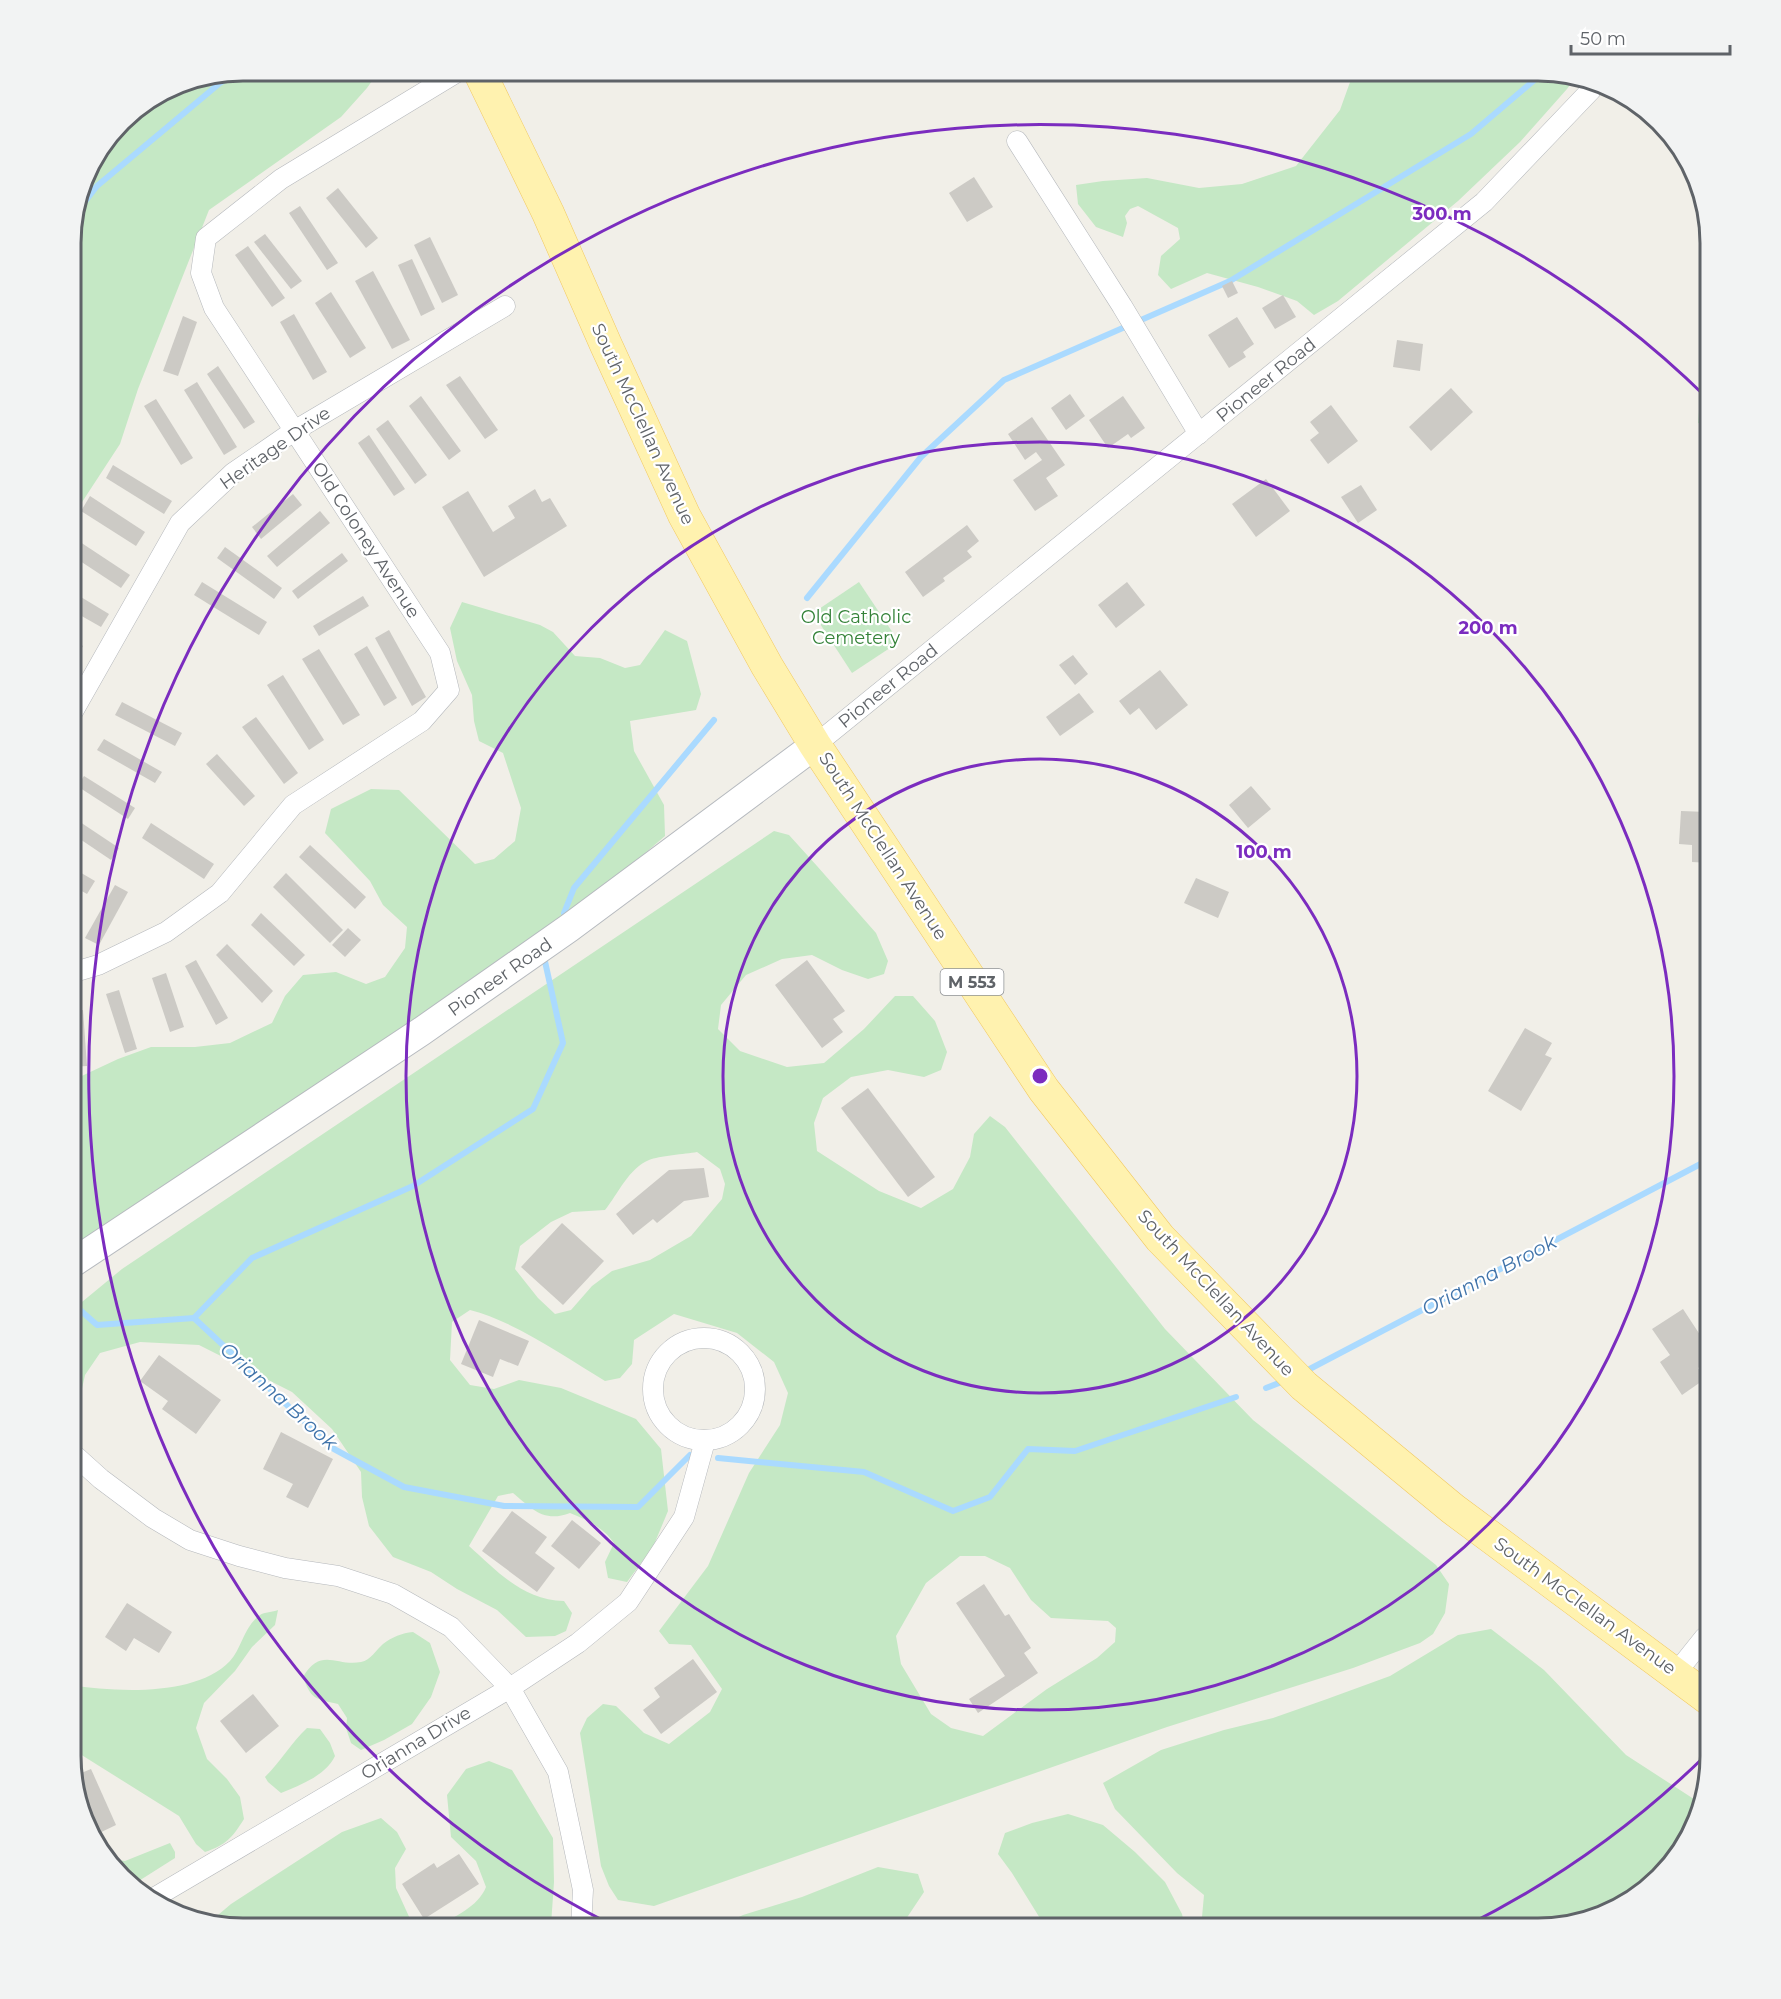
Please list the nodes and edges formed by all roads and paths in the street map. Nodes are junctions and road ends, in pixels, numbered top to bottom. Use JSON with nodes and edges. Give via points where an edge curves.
{"nodes":[{"id":1,"x":441,"y":81,"type":"edge"},
{"id":2,"x":483,"y":81,"type":"edge"},
{"id":3,"x":1591,"y":90,"type":"edge"},
{"id":4,"x":1017,"y":141,"type":"dead end"},
{"id":5,"x":505,"y":306,"type":"dead end"},
{"id":6,"x":294,"y":431,"type":"junction"},
{"id":7,"x":1199,"y":434,"type":"junction"},
{"id":8,"x":81,"y":697,"type":"edge"},
{"id":9,"x":815,"y":745,"type":"junction"},
{"id":10,"x":81,"y":970,"type":"edge"},
{"id":11,"x":81,"y":1257,"type":"edge"},
{"id":12,"x":705,"y":1441,"type":"junction"},
{"id":13,"x":81,"y":1461,"type":"edge"},
{"id":14,"x":1700,"y":1643,"type":"edge"},
{"id":15,"x":1676,"y":1673,"type":"junction"},
{"id":16,"x":510,"y":1688,"type":"junction"},
{"id":17,"x":1700,"y":1692,"type":"edge"},
{"id":18,"x":159,"y":1895,"type":"edge"},
{"id":19,"x":581,"y":1918,"type":"edge"}],
"edges":[{"from":1,"to":6,"type":"street","name":"Old Coloney Avenue","via":[[281,178],[206,238],[201,273],[214,308]]},
{"from":2,"to":9,"type":"main road","name":"South McClellan Avenue","number":"M 553","via":[[548,213],[684,515]]},
{"from":3,"to":7,"type":"street","name":"Pioneer Road","via":[[1484,202]]},
{"from":4,"to":7,"type":"street"},
{"from":5,"to":6,"type":"street","name":"Heritage Drive"},
{"from":6,"to":8,"type":"street","name":"Heritage Drive","via":[[233,473],[180,523]]},
{"from":6,"to":10,"type":"street","name":"Old Coloney Avenue","via":[[440,653],[449,690],[422,722],[293,805],[220,893],[166,932]]},
{"from":7,"to":9,"type":"street","name":"Pioneer Road"},
{"from":9,"to":11,"type":"street","name":"Pioneer Road","via":[[569,928],[432,1024]]},
{"from":9,"to":15,"type":"main road","name":"South McClellan Avenue","number":"M 553","via":[[1044,1090],[1160,1238],[1304,1386],[1453,1509]]},
{"from":12,"to":12,"type":"street","via":[[735,1430],[746,1418],[756,1388],[752,1371],[732,1346],[700,1338],[668,1352],[653,1383],[660,1417],[672,1430]]},
{"from":12,"to":16,"type":"street","name":"Orianna Drive","via":[[684,1517],[628,1602],[578,1643]]},
{"from":13,"to":16,"type":"street","via":[[153,1518],[190,1540],[285,1568],[339,1576],[393,1594],[451,1627]]},
{"from":14,"to":15,"type":"street"},
{"from":15,"to":17,"type":"main road","name":"South McClellan Avenue","number":"M 553"},
{"from":16,"to":18,"type":"street","name":"Orianna Drive"},
{"from":16,"to":19,"type":"street","via":[[558,1772],[583,1890]]}]}
